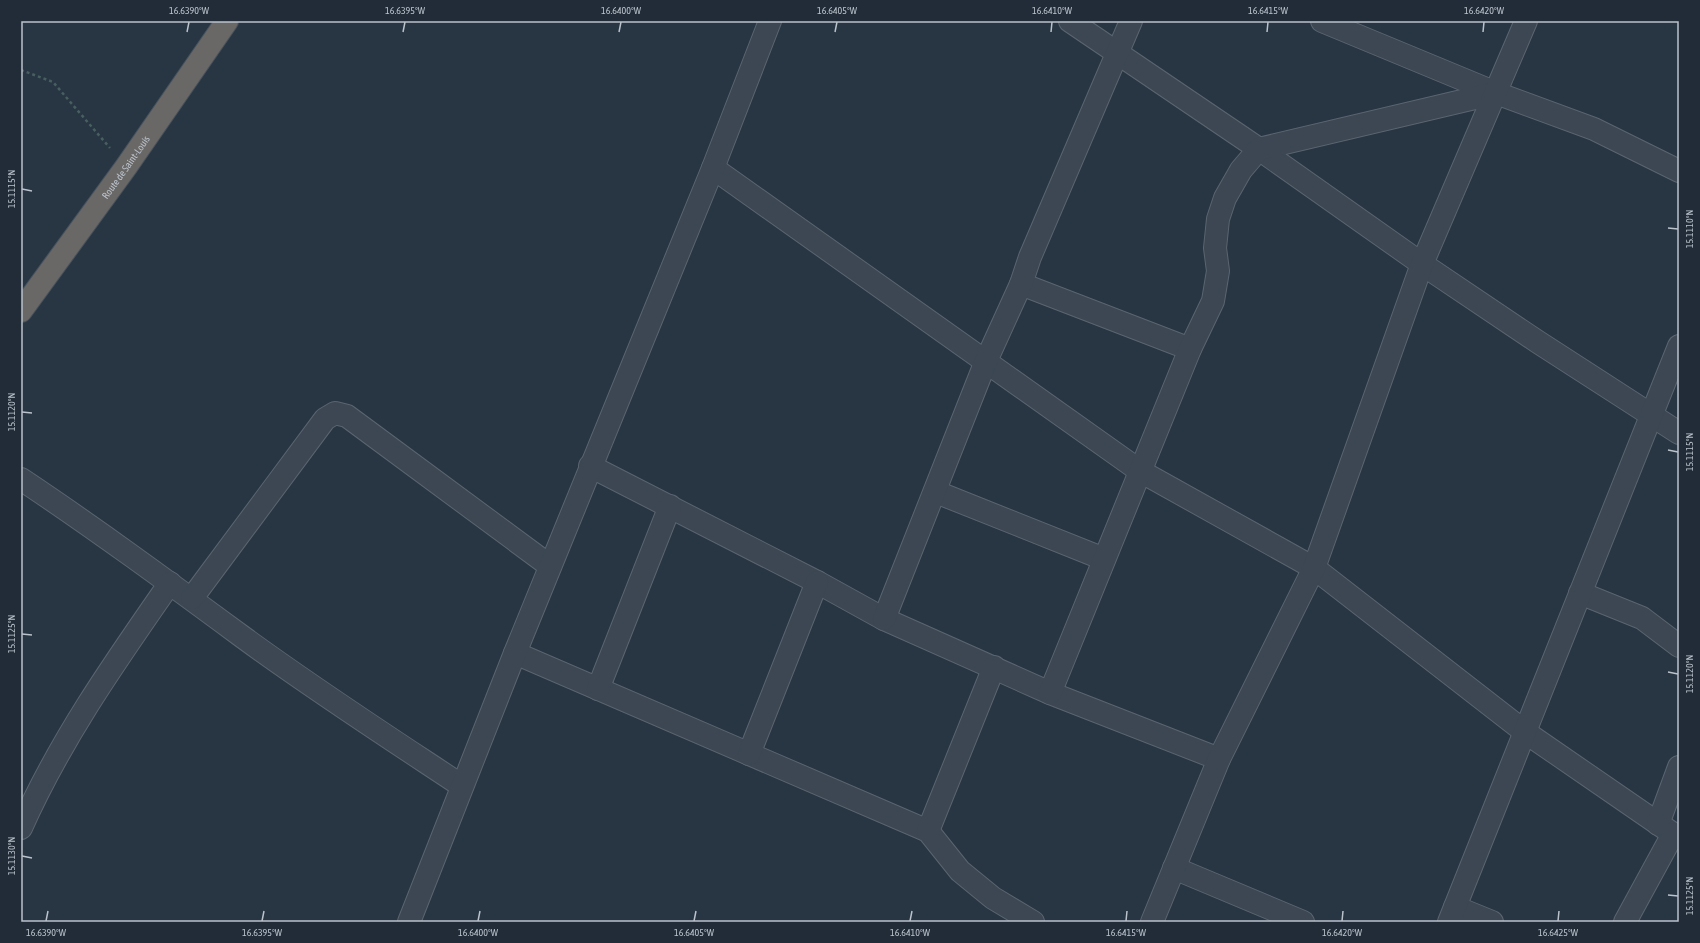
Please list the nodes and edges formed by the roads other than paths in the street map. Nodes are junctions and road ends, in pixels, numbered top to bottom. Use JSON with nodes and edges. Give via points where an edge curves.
{"nodes":[{"id":1,"x":227,"y":21,"type":"edge"},
{"id":2,"x":770,"y":21,"type":"edge"},
{"id":3,"x":1070,"y":21,"type":"edge"},
{"id":4,"x":1131,"y":21,"type":"edge"},
{"id":5,"x":1322,"y":21,"type":"edge"},
{"id":6,"x":1526,"y":21,"type":"edge"},
{"id":7,"x":1358,"y":28,"type":"edge"},
{"id":8,"x":1118,"y":53,"type":"junction"},
{"id":9,"x":1496,"y":93,"type":"junction"},
{"id":10,"x":1259,"y":149,"type":"junction"},
{"id":11,"x":713,"y":168,"type":"junction"},
{"id":12,"x":1679,"y":171,"type":"edge"},
{"id":13,"x":1422,"y":264,"type":"junction"},
{"id":14,"x":1021,"y":284,"type":"junction"},
{"id":15,"x":21,"y":311,"type":"edge"},
{"id":16,"x":1679,"y":346,"type":"edge"},
{"id":17,"x":1190,"y":349,"type":"junction"},
{"id":18,"x":986,"y":361,"type":"junction"},
{"id":19,"x":1651,"y":414,"type":"junction"},
{"id":20,"x":1679,"y":433,"type":"edge"},
{"id":21,"x":590,"y":466,"type":"junction"},
{"id":22,"x":1140,"y":471,"type":"junction"},
{"id":23,"x":21,"y":479,"type":"edge"},
{"id":24,"x":936,"y":492,"type":"junction"},
{"id":25,"x":670,"y":506,"type":"junction"},
{"id":26,"x":1104,"y":559,"type":"junction"},
{"id":27,"x":550,"y":566,"type":"junction"},
{"id":28,"x":1314,"y":568,"type":"junction"},
{"id":29,"x":817,"y":582,"type":"junction"},
{"id":30,"x":170,"y":584,"type":"junction"},
{"id":31,"x":1580,"y":593,"type":"junction"},
{"id":32,"x":192,"y":598,"type":"junction"},
{"id":33,"x":884,"y":619,"type":"junction"},
{"id":34,"x":1679,"y":646,"type":"edge"},
{"id":35,"x":515,"y":653,"type":"junction"},
{"id":36,"x":994,"y":667,"type":"junction"},
{"id":37,"x":598,"y":689,"type":"junction"},
{"id":38,"x":1050,"y":693,"type":"junction"},
{"id":39,"x":1525,"y":732,"type":"junction"},
{"id":40,"x":749,"y":754,"type":"junction"},
{"id":41,"x":1219,"y":759,"type":"junction"},
{"id":42,"x":1679,"y":767,"type":"edge"},
{"id":43,"x":462,"y":786,"type":"junction"},
{"id":44,"x":21,"y":828,"type":"edge"},
{"id":45,"x":928,"y":832,"type":"junction"},
{"id":46,"x":1670,"y":832,"type":"edge"},
{"id":47,"x":1174,"y":868,"type":"junction"},
{"id":48,"x":1452,"y":914,"type":"edge"},
{"id":49,"x":409,"y":922,"type":"edge"},
{"id":50,"x":1033,"y":922,"type":"edge"},
{"id":51,"x":1152,"y":922,"type":"edge"},
{"id":52,"x":1303,"y":922,"type":"edge"},
{"id":53,"x":1492,"y":922,"type":"edge"},
{"id":54,"x":1625,"y":922,"type":"edge"}],
"edges":[{"from":1,"to":15,"type":"highway","name":"Route de Saint-Louis","via":[[126,167]]},
{"from":2,"to":11,"type":"street"},
{"from":3,"to":8,"type":"street"},
{"from":4,"to":8,"type":"street"},
{"from":5,"to":7,"type":"street"},
{"from":6,"to":9,"type":"street"},
{"from":7,"to":9,"type":"street"},
{"from":8,"to":10,"type":"street"},
{"from":8,"to":14,"type":"street","via":[[1030,256]]},
{"from":9,"to":10,"type":"street"},
{"from":9,"to":12,"type":"street","via":[[1594,129]]},
{"from":9,"to":13,"type":"street"},
{"from":10,"to":13,"type":"street"},
{"from":10,"to":17,"type":"street","via":[[1241,170],[1224,198],[1218,219],[1218,271],[1213,301]]},
{"from":11,"to":18,"type":"street"},
{"from":11,"to":21,"type":"street"},
{"from":13,"to":19,"type":"street"},
{"from":13,"to":28,"type":"street"},
{"from":14,"to":17,"type":"street"},
{"from":14,"to":18,"type":"street"},
{"from":16,"to":19,"type":"street"},
{"from":17,"to":22,"type":"street"},
{"from":18,"to":22,"type":"street"},
{"from":18,"to":24,"type":"street"},
{"from":19,"to":20,"type":"street"},
{"from":19,"to":31,"type":"street"},
{"from":21,"to":25,"type":"street"},
{"from":21,"to":27,"type":"street"},
{"from":22,"to":26,"type":"street"},
{"from":22,"to":28,"type":"street"},
{"from":23,"to":30,"type":"street"},
{"from":24,"to":26,"type":"street"},
{"from":24,"to":33,"type":"street"},
{"from":25,"to":29,"type":"street"},
{"from":25,"to":37,"type":"street"},
{"from":26,"to":38,"type":"street"},
{"from":27,"to":32,"type":"street","via":[[347,416],[335,413],[325,419]]},
{"from":27,"to":35,"type":"street"},
{"from":28,"to":39,"type":"street"},
{"from":28,"to":41,"type":"street"},
{"from":29,"to":33,"type":"street"},
{"from":29,"to":40,"type":"street"},
{"from":30,"to":32,"type":"street"},
{"from":30,"to":44,"type":"street","via":[[94,693],[34,797]]},
{"from":31,"to":34,"type":"street","via":[[1642,618]]},
{"from":31,"to":39,"type":"street"},
{"from":32,"to":43,"type":"street","via":[[247,640],[369,725]]},
{"from":33,"to":36,"type":"street"},
{"from":35,"to":37,"type":"street"},
{"from":35,"to":43,"type":"street"},
{"from":36,"to":38,"type":"street"},
{"from":36,"to":45,"type":"street"},
{"from":37,"to":40,"type":"street"},
{"from":38,"to":41,"type":"street"},
{"from":39,"to":46,"type":"street"},
{"from":39,"to":48,"type":"street"},
{"from":40,"to":45,"type":"street"},
{"from":41,"to":47,"type":"street"},
{"from":42,"to":46,"type":"street"},
{"from":43,"to":49,"type":"street"},
{"from":45,"to":50,"type":"street","via":[[960,871],[993,898]]},
{"from":46,"to":54,"type":"street"},
{"from":47,"to":51,"type":"street"},
{"from":47,"to":52,"type":"street"},
{"from":48,"to":53,"type":"street"}]}
